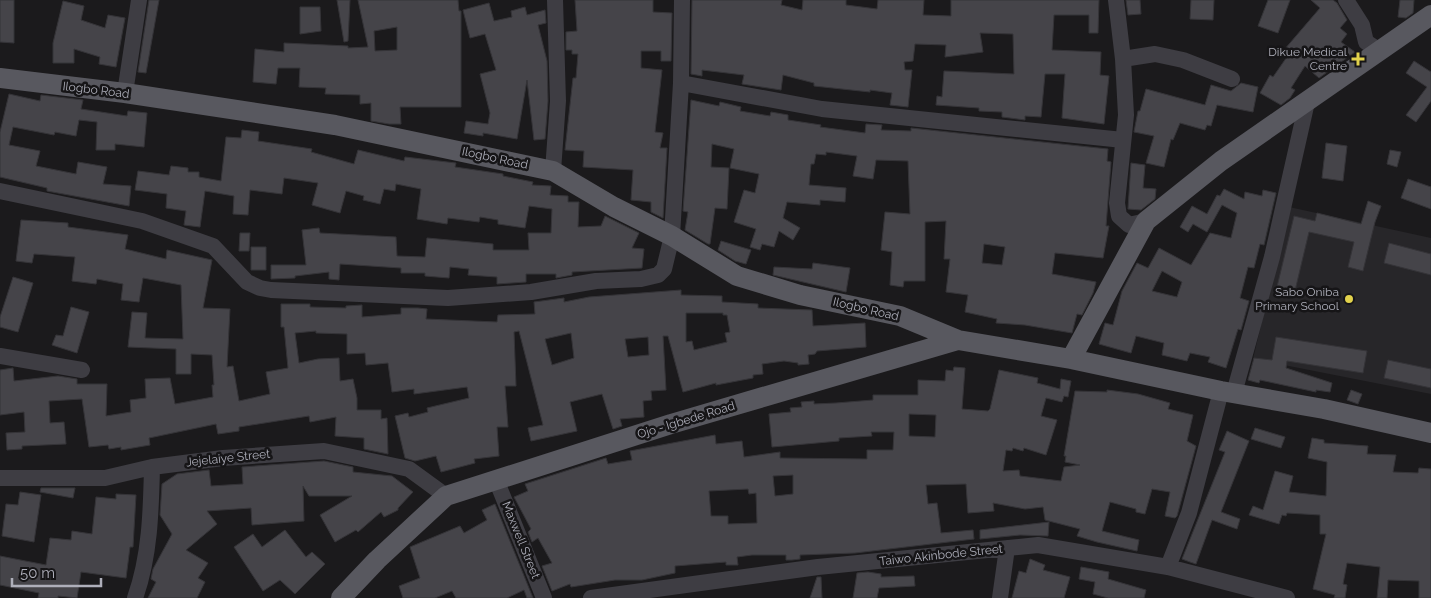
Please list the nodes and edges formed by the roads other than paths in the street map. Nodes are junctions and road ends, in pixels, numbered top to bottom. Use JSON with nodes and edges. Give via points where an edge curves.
{"nodes":[{"id":1,"x":139,"y":0,"type":"edge"},
{"id":2,"x":556,"y":0,"type":"edge"},
{"id":3,"x":682,"y":0,"type":"edge"},
{"id":4,"x":1116,"y":0,"type":"edge"},
{"id":5,"x":1346,"y":0,"type":"edge"},
{"id":6,"x":1431,"y":15,"type":"edge"},
{"id":7,"x":1380,"y":51,"type":"junction"},
{"id":8,"x":1123,"y":59,"type":"junction"},
{"id":9,"x":0,"y":78,"type":"edge"},
{"id":10,"x":1232,"y":80,"type":"dead end"},
{"id":11,"x":681,"y":83,"type":"junction"},
{"id":12,"x":125,"y":93,"type":"junction"},
{"id":13,"x":1307,"y":102,"type":"junction"},
{"id":14,"x":1123,"y":140,"type":"junction"},
{"id":15,"x":553,"y":171,"type":"junction"},
{"id":16,"x":0,"y":191,"type":"edge"},
{"id":17,"x":1146,"y":221,"type":"junction"},
{"id":18,"x":672,"y":236,"type":"junction"},
{"id":19,"x":958,"y":340,"type":"junction"},
{"id":20,"x":0,"y":356,"type":"edge"},
{"id":21,"x":1071,"y":359,"type":"junction"},
{"id":22,"x":82,"y":370,"type":"dead end"},
{"id":23,"x":1228,"y":392,"type":"junction"},
{"id":24,"x":1431,"y":433,"type":"edge"},
{"id":25,"x":152,"y":467,"type":"junction"},
{"id":26,"x":0,"y":478,"type":"edge"},
{"id":27,"x":497,"y":482,"type":"junction"},
{"id":28,"x":446,"y":496,"type":"junction"},
{"id":29,"x":1007,"y":548,"type":"junction"},
{"id":30,"x":1168,"y":567,"type":"junction"},
{"id":31,"x":135,"y":598,"type":"edge"},
{"id":32,"x":341,"y":598,"type":"edge"},
{"id":33,"x":544,"y":598,"type":"edge"},
{"id":34,"x":591,"y":598,"type":"edge"},
{"id":35,"x":1000,"y":598,"type":"edge"},
{"id":36,"x":1287,"y":598,"type":"edge"}],
"edges":[{"from":1,"to":12,"type":"street"},
{"from":2,"to":15,"type":"street","via":[[558,101]]},
{"from":3,"to":11,"type":"street"},
{"from":4,"to":8,"type":"street"},
{"from":5,"to":7,"type":"street","via":[[1362,25],[1366,42]]},
{"from":6,"to":7,"type":"main road"},
{"from":7,"to":13,"type":"main road"},
{"from":8,"to":10,"type":"street","via":[[1156,54],[1183,60]]},
{"from":8,"to":14,"type":"street","via":[[1126,115]]},
{"from":9,"to":12,"type":"main road","name":"Ilogbo Road"},
{"from":11,"to":14,"type":"street","via":[[822,109]]},
{"from":11,"to":18,"type":"street"},
{"from":12,"to":15,"type":"main road","name":"Ilogbo Road","via":[[335,125]]},
{"from":13,"to":17,"type":"main road","via":[[1221,161]]},
{"from":13,"to":23,"type":"street","via":[[1272,257]]},
{"from":14,"to":17,"type":"street","via":[[1117,203],[1119,216],[1129,225]]},
{"from":15,"to":18,"type":"main road","name":"Ilogbo Road"},
{"from":16,"to":18,"type":"street","via":[[142,221],[213,246],[247,282],[271,290],[448,298],[641,279],[658,275],[664,269]]},
{"from":17,"to":21,"type":"main road"},
{"from":18,"to":19,"type":"main road","name":"Ilogbo Road","via":[[737,276],[800,295],[900,316]]},
{"from":19,"to":21,"type":"main road","name":"Ojo - Igbede Road"},
{"from":19,"to":27,"type":"main road","name":"Ojo - Igbede Road","via":[[671,424]]},
{"from":20,"to":22,"type":"street"},
{"from":21,"to":23,"type":"main road","name":"Ojo - Igbede Road"},
{"from":23,"to":24,"type":"main road","name":"Ojo - Igbede Road"},
{"from":23,"to":30,"type":"street"},
{"from":25,"to":26,"type":"street","name":"Jejelaiye Street","via":[[105,478]]},
{"from":25,"to":28,"type":"street","name":"Jejelaiye Street","via":[[324,451],[410,469]]},
{"from":25,"to":31,"type":"street","via":[[150,530]]},
{"from":27,"to":28,"type":"main road","name":"Ojo - Igbede Road"},
{"from":27,"to":33,"type":"street","name":"Maxwell Street"},
{"from":28,"to":32,"type":"main road","name":"Ojo - Igbede Road"},
{"from":29,"to":30,"type":"street","name":"Taiwo Akinbode Street","via":[[1038,545]]},
{"from":29,"to":34,"type":"street","name":"Taiwo Akinbode Street","via":[[818,567]]},
{"from":29,"to":35,"type":"street"},
{"from":30,"to":36,"type":"street","name":"Taiwo Akinbode Street"}]}
